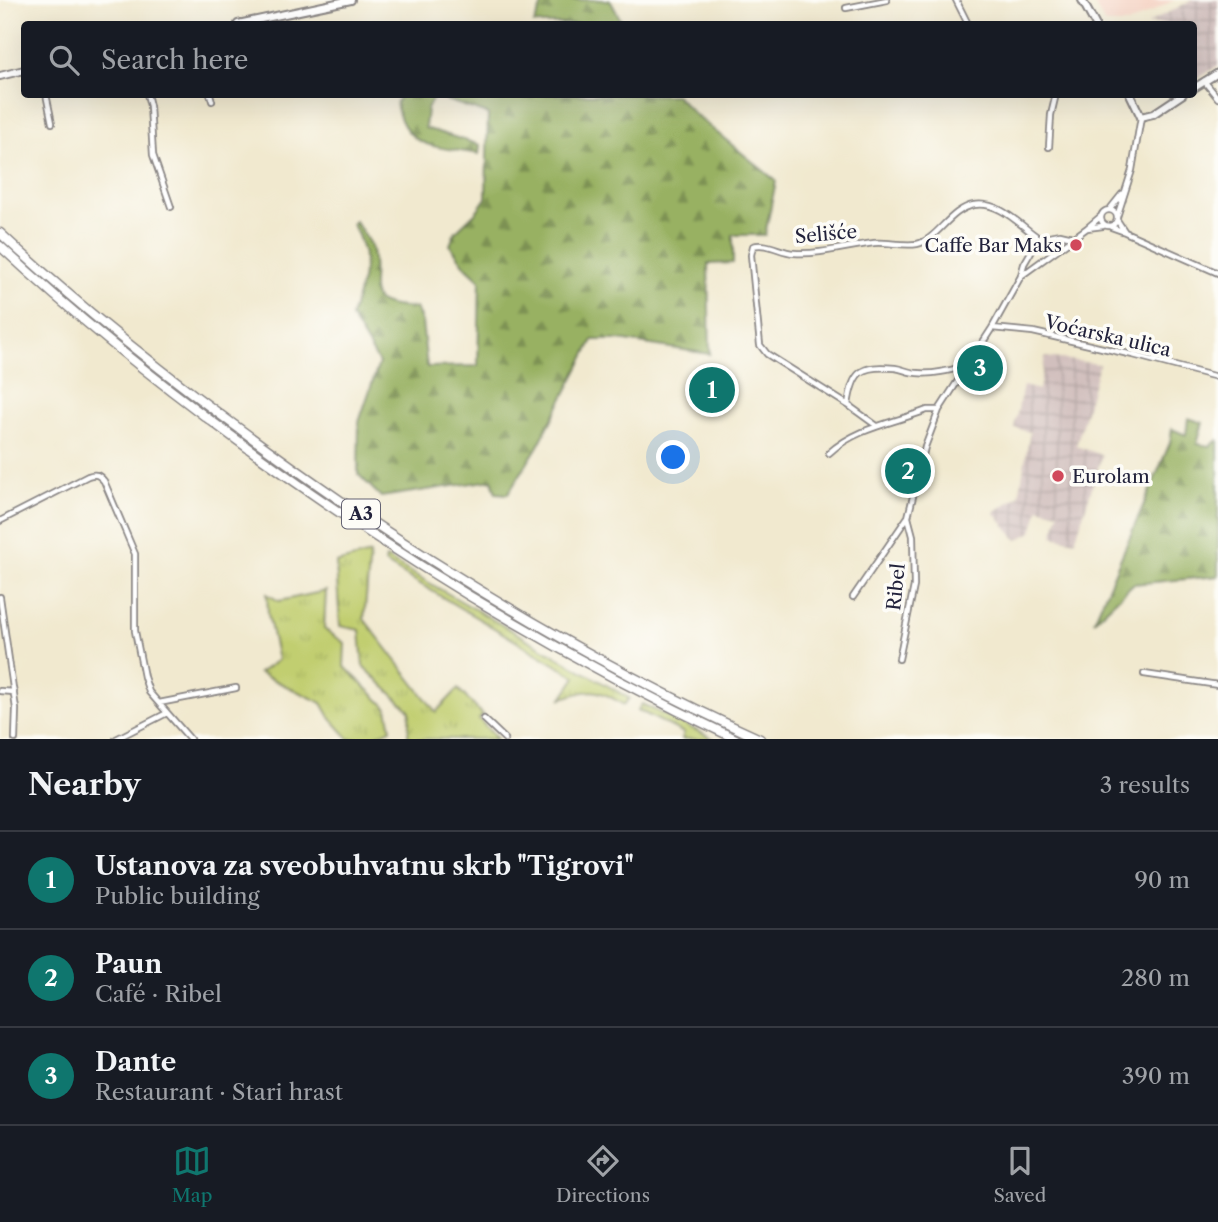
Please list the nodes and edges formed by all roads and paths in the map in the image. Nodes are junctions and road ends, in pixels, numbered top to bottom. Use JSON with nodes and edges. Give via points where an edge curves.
{"nodes":[{"id":1,"x":351,"y":0,"type":"edge"},
{"id":2,"x":887,"y":0,"type":"edge"},
{"id":3,"x":956,"y":0,"type":"edge"},
{"id":4,"x":1082,"y":0,"type":"edge"},
{"id":5,"x":864,"y":2,"type":"edge"},
{"id":6,"x":846,"y":8,"type":"dead end"},
{"id":7,"x":252,"y":21,"type":"edge"},
{"id":8,"x":966,"y":21,"type":"edge"},
{"id":9,"x":1093,"y":21,"type":"edge"},
{"id":10,"x":21,"y":71,"type":"edge"},
{"id":11,"x":1218,"y":73,"type":"edge"},
{"id":12,"x":0,"y":76,"type":"edge"},
{"id":13,"x":1204,"y":81,"type":"junction"},
{"id":14,"x":1197,"y":86,"type":"edge"},
{"id":15,"x":47,"y":98,"type":"edge"},
{"id":16,"x":148,"y":98,"type":"edge"},
{"id":17,"x":211,"y":98,"type":"edge"},
{"id":18,"x":1055,"y":98,"type":"edge"},
{"id":19,"x":1132,"y":98,"type":"edge"},
{"id":20,"x":1177,"y":98,"type":"edge"},
{"id":21,"x":1218,"y":98,"type":"edge"},
{"id":22,"x":212,"y":101,"type":"dead end"},
{"id":23,"x":1141,"y":117,"type":"junction"},
{"id":24,"x":52,"y":123,"type":"dead end"},
{"id":25,"x":1049,"y":147,"type":"dead end"},
{"id":26,"x":1128,"y":185,"type":"junction"},
{"id":27,"x":171,"y":207,"type":"dead end"},
{"id":28,"x":1109,"y":210,"type":"junction"},
{"id":29,"x":1101,"y":216,"type":"junction"},
{"id":30,"x":1117,"y":218,"type":"junction"},
{"id":31,"x":1107,"y":226,"type":"junction"},
{"id":32,"x":1087,"y":228,"type":"junction"},
{"id":33,"x":1125,"y":232,"type":"junction"},
{"id":34,"x":0,"y":233,"type":"edge"},
{"id":35,"x":1073,"y":237,"type":"junction"},
{"id":36,"x":1040,"y":238,"type":"junction"},
{"id":37,"x":0,"y":246,"type":"edge"},
{"id":38,"x":1218,"y":273,"type":"edge"},
{"id":39,"x":1021,"y":276,"type":"junction"},
{"id":40,"x":992,"y":328,"type":"junction"},
{"id":41,"x":966,"y":366,"type":"junction"},
{"id":42,"x":1217,"y":377,"type":"edge"},
{"id":43,"x":848,"y":405,"type":"junction"},
{"id":44,"x":939,"y":410,"type":"junction"},
{"id":45,"x":877,"y":426,"type":"junction"},
{"id":46,"x":829,"y":453,"type":"dead end"},
{"id":47,"x":908,"y":517,"type":"junction"},
{"id":48,"x":0,"y":521,"type":"edge"},
{"id":49,"x":0,"y":597,"type":"edge"},
{"id":50,"x":853,"y":597,"type":"dead end"},
{"id":51,"x":899,"y":659,"type":"dead end"},
{"id":52,"x":1144,"y":674,"type":"dead end"},
{"id":53,"x":1218,"y":685,"type":"edge"},
{"id":54,"x":236,"y":688,"type":"dead end"},
{"id":55,"x":0,"y":691,"type":"edge"},
{"id":56,"x":14,"y":692,"type":"junction"},
{"id":57,"x":158,"y":704,"type":"junction"},
{"id":58,"x":167,"y":713,"type":"junction"},
{"id":59,"x":484,"y":719,"type":"dead end"},
{"id":60,"x":15,"y":739,"type":"edge"},
{"id":61,"x":116,"y":739,"type":"edge"},
{"id":62,"x":190,"y":739,"type":"edge"},
{"id":63,"x":505,"y":739,"type":"edge"},
{"id":64,"x":736,"y":739,"type":"edge"},
{"id":65,"x":760,"y":739,"type":"edge"}],
"edges":[{"from":1,"to":7,"type":"street"},
{"from":2,"to":5,"type":"street"},
{"from":3,"to":8,"type":"street"},
{"from":4,"to":9,"type":"street"},
{"from":5,"to":6,"type":"street"},
{"from":10,"to":12,"type":"street"},
{"from":11,"to":13,"type":"street"},
{"from":13,"to":14,"type":"street"},
{"from":13,"to":21,"type":"street"},
{"from":15,"to":24,"type":"street"},
{"from":16,"to":27,"type":"street","via":[[153,155]]},
{"from":17,"to":22,"type":"street"},
{"from":18,"to":25,"type":"street"},
{"from":19,"to":23,"type":"street"},
{"from":20,"to":23,"type":"street"},
{"from":23,"to":26,"type":"street"},
{"from":26,"to":28,"type":"street"},
{"from":26,"to":30,"type":"street"},
{"from":28,"to":29,"type":"street"},
{"from":28,"to":30,"type":"street"},
{"from":29,"to":31,"type":"street"},
{"from":29,"to":32,"type":"street"},
{"from":30,"to":31,"type":"street"},
{"from":30,"to":33,"type":"street"},
{"from":31,"to":32,"type":"street"},
{"from":31,"to":33,"type":"street"},
{"from":32,"to":35,"type":"street"},
{"from":33,"to":38,"type":"street"},
{"from":34,"to":65,"type":"highway","number":"A3","via":[[162,372],[428,560],[580,649]]},
{"from":35,"to":36,"type":"street"},
{"from":35,"to":39,"type":"street"},
{"from":36,"to":39,"type":"street"},
{"from":36,"to":43,"type":"street","name":"Selišće","via":[[1012,215],[974,205],[944,222],[926,241],[915,244],[877,243],[797,253],[753,246],[760,345]]},
{"from":37,"to":64,"type":"highway","number":"A3","via":[[155,380],[418,566],[571,655]]},
{"from":39,"to":40,"type":"street","name":"Ribel"},
{"from":40,"to":41,"type":"street","name":"Ribel"},
{"from":40,"to":42,"type":"street","name":"Voćarska ulica","via":[[1033,332]]},
{"from":41,"to":43,"type":"street","via":[[919,374],[898,368],[859,372],[853,378]]},
{"from":41,"to":44,"type":"street","name":"Ribel"},
{"from":43,"to":45,"type":"street"},
{"from":44,"to":45,"type":"street"},
{"from":44,"to":47,"type":"street","name":"Ribel"},
{"from":45,"to":46,"type":"street","via":[[842,441]]},
{"from":47,"to":50,"type":"street","name":"Ribel"},
{"from":47,"to":51,"type":"street","name":"Ribel","via":[[914,586]]},
{"from":48,"to":57,"type":"street","via":[[88,476],[100,476],[135,554],[135,631],[144,677]]},
{"from":49,"to":56,"type":"street"},
{"from":52,"to":53,"type":"street"},
{"from":54,"to":57,"type":"street"},
{"from":55,"to":56,"type":"street"},
{"from":56,"to":60,"type":"street"},
{"from":57,"to":58,"type":"street"},
{"from":58,"to":61,"type":"street"},
{"from":58,"to":62,"type":"street"},
{"from":59,"to":63,"type":"street"}]}
